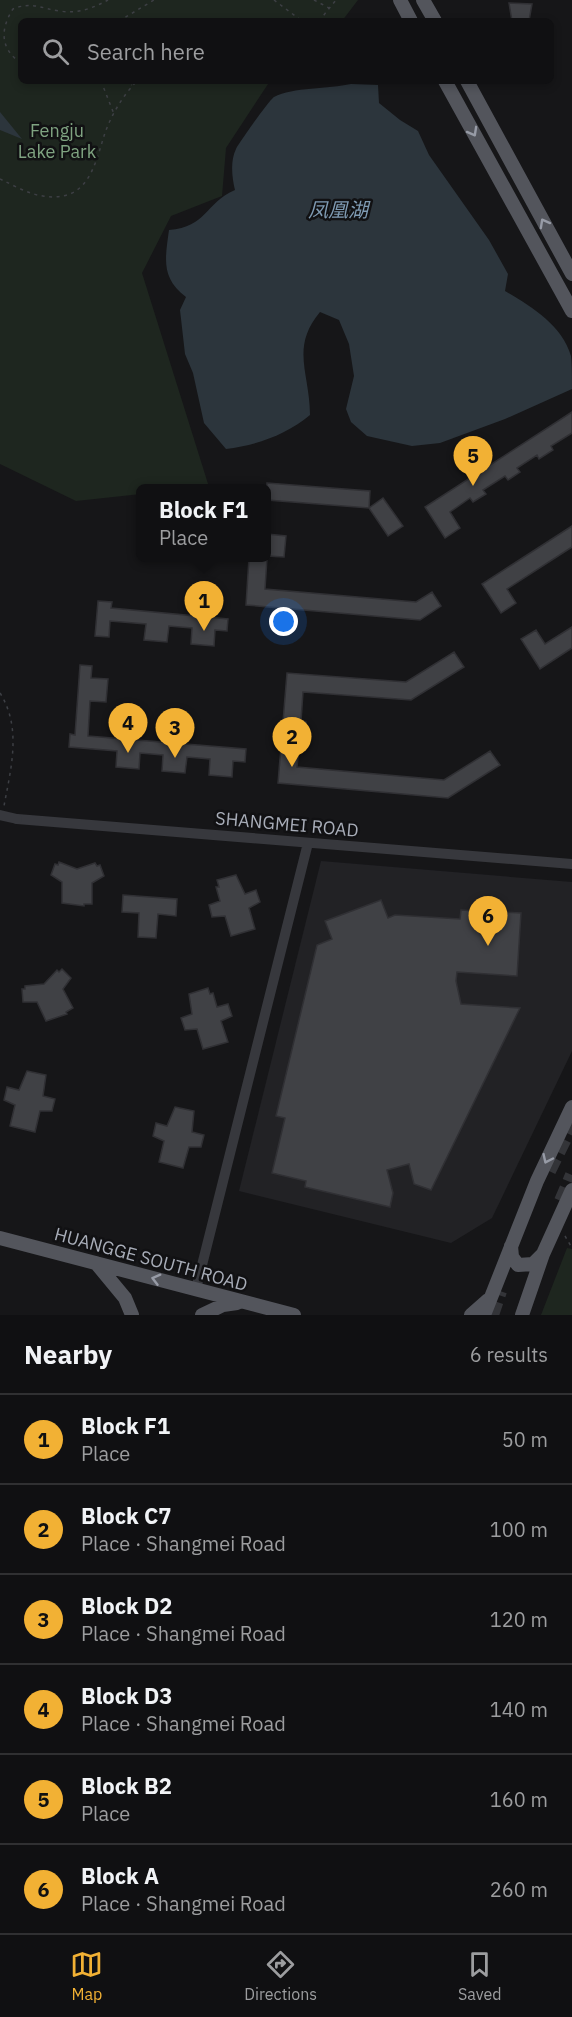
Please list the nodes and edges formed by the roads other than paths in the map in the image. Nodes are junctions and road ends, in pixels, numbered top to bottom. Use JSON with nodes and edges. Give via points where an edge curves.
{"nodes":[{"id":1,"x":400,"y":0,"type":"edge"},
{"id":2,"x":423,"y":0,"type":"edge"},
{"id":3,"x":409,"y":18,"type":"edge"},
{"id":4,"x":433,"y":18,"type":"edge"},
{"id":5,"x":447,"y":84,"type":"edge"},
{"id":6,"x":469,"y":84,"type":"edge"},
{"id":7,"x":572,"y":274,"type":"edge"},
{"id":8,"x":572,"y":311,"type":"edge"},
{"id":9,"x":2,"y":810,"type":"edge"},
{"id":10,"x":308,"y":843,"type":"junction"},
{"id":11,"x":572,"y":864,"type":"edge"},
{"id":12,"x":572,"y":1107,"type":"edge"},
{"id":13,"x":572,"y":1190,"type":"tunnel mouth"},
{"id":14,"x":0,"y":1238,"type":"edge"},
{"id":15,"x":511,"y":1246,"type":"junction"},
{"id":16,"x":543,"y":1254,"type":"junction"},
{"id":17,"x":96,"y":1263,"type":"junction"},
{"id":18,"x":196,"y":1289,"type":"junction"},
{"id":19,"x":529,"y":1294,"type":"junction"},
{"id":20,"x":490,"y":1299,"type":"junction"},
{"id":21,"x":245,"y":1302,"type":"junction"},
{"id":22,"x":132,"y":1315,"type":"edge"},
{"id":23,"x":202,"y":1315,"type":"edge"},
{"id":24,"x":294,"y":1315,"type":"edge"},
{"id":25,"x":471,"y":1315,"type":"edge"},
{"id":26,"x":484,"y":1315,"type":"edge"},
{"id":27,"x":522,"y":1315,"type":"edge"},
{"id":28,"x":530,"y":1315,"type":"edge"}],
"edges":[{"from":1,"to":3,"type":"main road"},
{"from":2,"to":4,"type":"main road"},
{"from":5,"to":8,"type":"main road","one_way":true},
{"from":7,"to":6,"type":"main road","one_way":true},
{"from":9,"to":10,"type":"street","name":"SHANGMEI ROAD","bridge":true,"via":[[17,819]]},
{"from":10,"to":11,"type":"street","name":"SHANGMEI ROAD"},
{"from":10,"to":18,"type":"street"},
{"from":12,"to":15,"type":"main road","one_way":true},
{"from":13,"to":16,"type":"main road"},
{"from":14,"to":17,"type":"main road","name":"HUANGGE SOUTH ROAD"},
{"from":15,"to":16,"type":"main road","via":[[518,1265],[534,1264]]},
{"from":15,"to":20,"type":"main road"},
{"from":16,"to":19,"type":"main road"},
{"from":18,"to":17,"type":"main road","name":"HUANGGE SOUTH ROAD","one_way":true},
{"from":17,"to":22,"type":"main road","via":[[125,1298]]},
{"from":18,"to":21,"type":"main road","name":"HUANGGE SOUTH ROAD"},
{"from":19,"to":27,"type":"main road"},
{"from":19,"to":28,"type":"main road"},
{"from":20,"to":25,"type":"main road"},
{"from":20,"to":26,"type":"main road"},
{"from":21,"to":23,"type":"main road","via":[[223,1305]]},
{"from":21,"to":24,"type":"main road","name":"HUANGGE SOUTH ROAD"}]}
